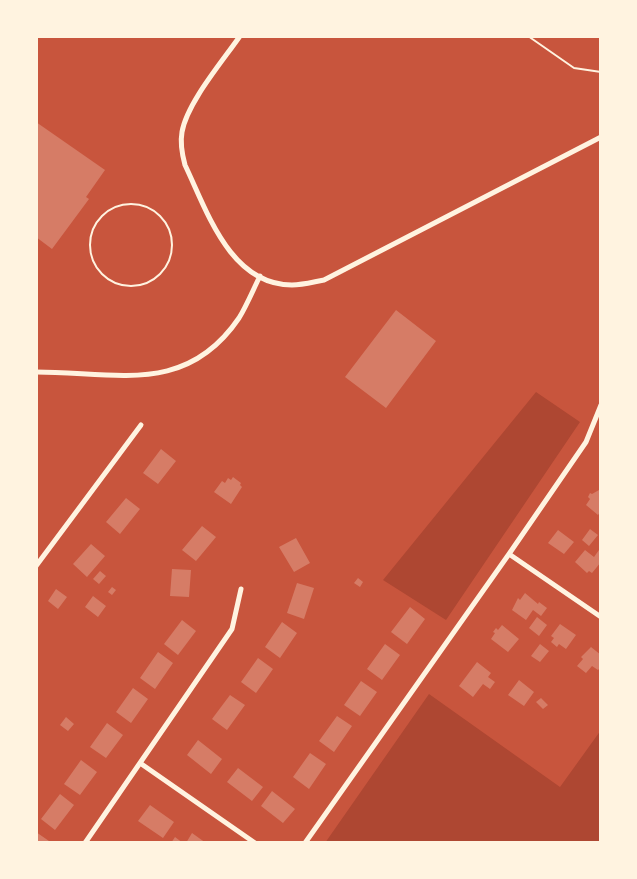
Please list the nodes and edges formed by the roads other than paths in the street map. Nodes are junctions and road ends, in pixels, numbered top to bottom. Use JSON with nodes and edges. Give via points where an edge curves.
{"nodes":[{"id":1,"x":240,"y":36,"type":"edge"},
{"id":2,"x":528,"y":36,"type":"edge"},
{"id":3,"x":601,"y":72,"type":"edge"},
{"id":4,"x":601,"y":137,"type":"edge"},
{"id":5,"x":90,"y":238,"type":"joint"},
{"id":6,"x":260,"y":276,"type":"junction"},
{"id":7,"x":36,"y":372,"type":"edge"},
{"id":8,"x":601,"y":405,"type":"edge"},
{"id":9,"x":141,"y":425,"type":"dead end"},
{"id":10,"x":509,"y":554,"type":"junction"},
{"id":11,"x":36,"y":566,"type":"edge"},
{"id":12,"x":241,"y":588,"type":"dead end"},
{"id":13,"x":601,"y":616,"type":"edge"},
{"id":14,"x":140,"y":763,"type":"junction"},
{"id":15,"x":85,"y":843,"type":"edge"},
{"id":16,"x":255,"y":843,"type":"edge"},
{"id":17,"x":305,"y":843,"type":"edge"}],
"edges":[{"from":1,"to":6,"type":"street","via":[[190,108],[181,150],[228,249],[241,265]]},
{"from":2,"to":3,"type":"lane","via":[[574,68]]},
{"from":4,"to":6,"type":"street","via":[[324,280],[290,285]]},
{"from":5,"to":5,"type":"lane","via":[[90,251],[101,274],[124,286],[146,284],[165,269],[171,258],[171,234],[166,223],[149,207],[137,203],[111,207],[93,226]]},
{"from":6,"to":7,"type":"street","via":[[240,316],[225,335],[198,359],[182,367],[152,375]]},
{"from":8,"to":10,"type":"street","via":[[586,442]]},
{"from":9,"to":11,"type":"street"},
{"from":10,"to":13,"type":"street"},
{"from":10,"to":17,"type":"street"},
{"from":12,"to":14,"type":"street","via":[[232,629]]},
{"from":14,"to":15,"type":"street"},
{"from":14,"to":16,"type":"street"}]}
